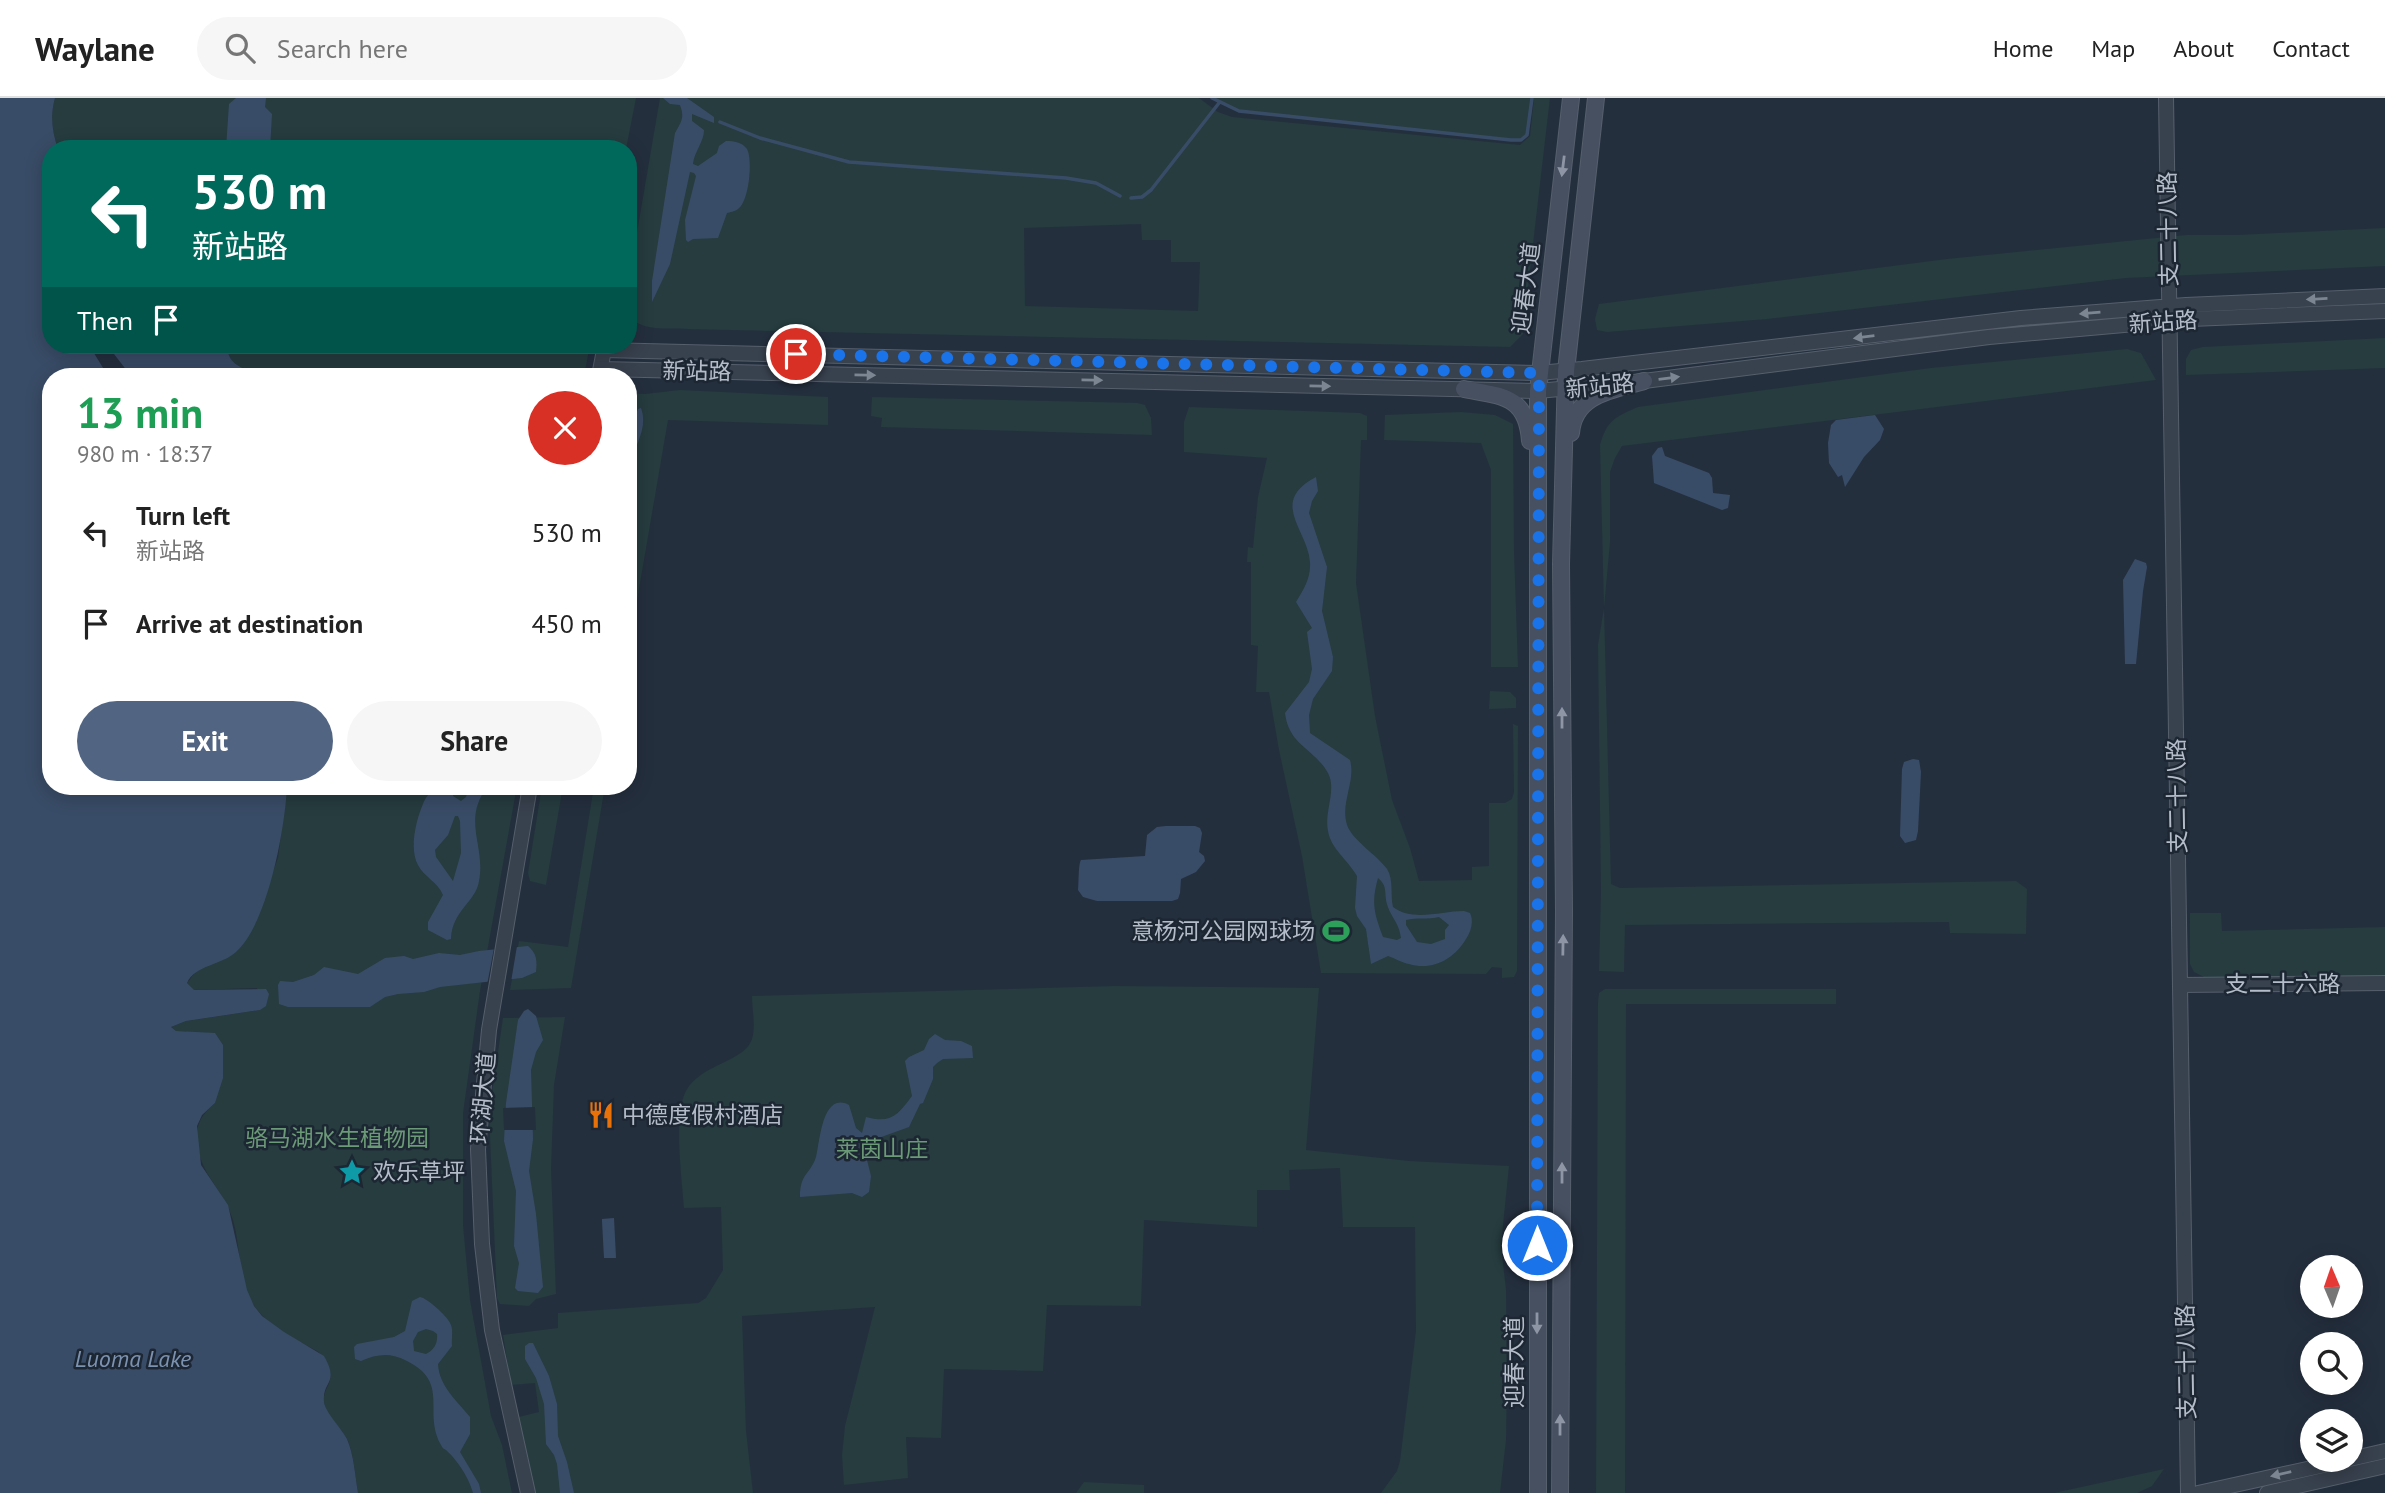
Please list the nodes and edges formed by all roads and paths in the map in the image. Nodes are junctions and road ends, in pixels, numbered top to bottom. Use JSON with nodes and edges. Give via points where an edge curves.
{"nodes":[{"id":1,"x":1572,"y":98,"type":"edge"},
{"id":2,"x":1596,"y":98,"type":"edge"},
{"id":3,"x":2166,"y":98,"type":"edge"},
{"id":4,"x":2385,"y":296,"type":"edge"},
{"id":5,"x":2385,"y":312,"type":"edge"},
{"id":6,"x":2170,"y":314,"type":"junction"},
{"id":7,"x":637,"y":350,"type":"edge"},
{"id":8,"x":1566,"y":371,"type":"junction"},
{"id":9,"x":637,"y":373,"type":"edge"},
{"id":10,"x":1539,"y":373,"type":"junction"},
{"id":11,"x":1644,"y":381,"type":"junction"},
{"id":12,"x":1464,"y":389,"type":"junction"},
{"id":13,"x":1565,"y":390,"type":"junction"},
{"id":14,"x":1538,"y":391,"type":"junction"},
{"id":15,"x":1563,"y":475,"type":"junction"},
{"id":16,"x":1538,"y":476,"type":"junction"},
{"id":17,"x":1561,"y":564,"type":"junction"},
{"id":18,"x":1539,"y":582,"type":"junction"},
{"id":19,"x":528,"y":795,"type":"edge"},
{"id":20,"x":2385,"y":983,"type":"edge"},
{"id":21,"x":2180,"y":985,"type":"junction"},
{"id":22,"x":2385,"y":1451,"type":"edge"},
{"id":23,"x":2363,"y":1456,"type":"edge"},
{"id":24,"x":2385,"y":1466,"type":"edge"},
{"id":25,"x":2300,"y":1470,"type":"edge"},
{"id":26,"x":528,"y":1493,"type":"edge"},
{"id":27,"x":1538,"y":1493,"type":"edge"},
{"id":28,"x":1560,"y":1493,"type":"edge"},
{"id":29,"x":2188,"y":1493,"type":"edge"},
{"id":30,"x":2198,"y":1493,"type":"edge"},
{"id":31,"x":2267,"y":1493,"type":"edge"}],
"edges":[{"from":1,"to":10,"type":"main road","name":"迎春大道","one_way":true},
{"from":2,"to":8,"type":"main road","name":"迎春大道"},
{"from":3,"to":6,"type":"street","name":"支二十八路"},
{"from":4,"to":6,"type":"street","name":"新站路","one_way":true},
{"from":5,"to":6,"type":"street","name":"新站路"},
{"from":6,"to":8,"type":"street","name":"新站路","one_way":true,"via":[[2021,318]]},
{"from":11,"to":6,"type":"street","name":"新站路","one_way":true},
{"from":6,"to":21,"type":"street","name":"支二十八路"},
{"from":7,"to":10,"type":"street","name":"新站路"},
{"from":8,"to":10,"type":"street","name":"新站路"},
{"from":8,"to":13,"type":"main road","name":"迎春大道"},
{"from":9,"to":12,"type":"street","name":"新站路","one_way":true},
{"from":10,"to":14,"type":"main road","name":"迎春大道"},
{"from":11,"to":13,"type":"street","name":"新站路"},
{"from":11,"to":17,"type":"main road","via":[[1585,401],[1572,422]]},
{"from":12,"to":14,"type":"street","name":"新站路"},
{"from":12,"to":18,"type":"main road","via":[[1506,397],[1516,403],[1529,425]]},
{"from":13,"to":14,"type":"street","name":"新站路"},
{"from":13,"to":15,"type":"main road","name":"迎春大道"},
{"from":14,"to":16,"type":"main road","name":"迎春大道"},
{"from":15,"to":16,"type":"main road"},
{"from":15,"to":17,"type":"main road","name":"迎春大道"},
{"from":16,"to":18,"type":"main road","name":"迎春大道"},
{"from":28,"to":17,"type":"main road","name":"迎春大道","one_way":true},
{"from":18,"to":27,"type":"main road","name":"迎春大道","one_way":true},
{"from":19,"to":26,"type":"street","name":"环湖大道","via":[[495,990],[478,1132],[492,1330]]},
{"from":20,"to":21,"type":"street","name":"支二十六路"},
{"from":21,"to":29,"type":"street","name":"支二十八路"},
{"from":22,"to":23,"type":"street"},
{"from":24,"to":31,"type":"street"},
{"from":25,"to":30,"type":"street","one_way":true}]}
